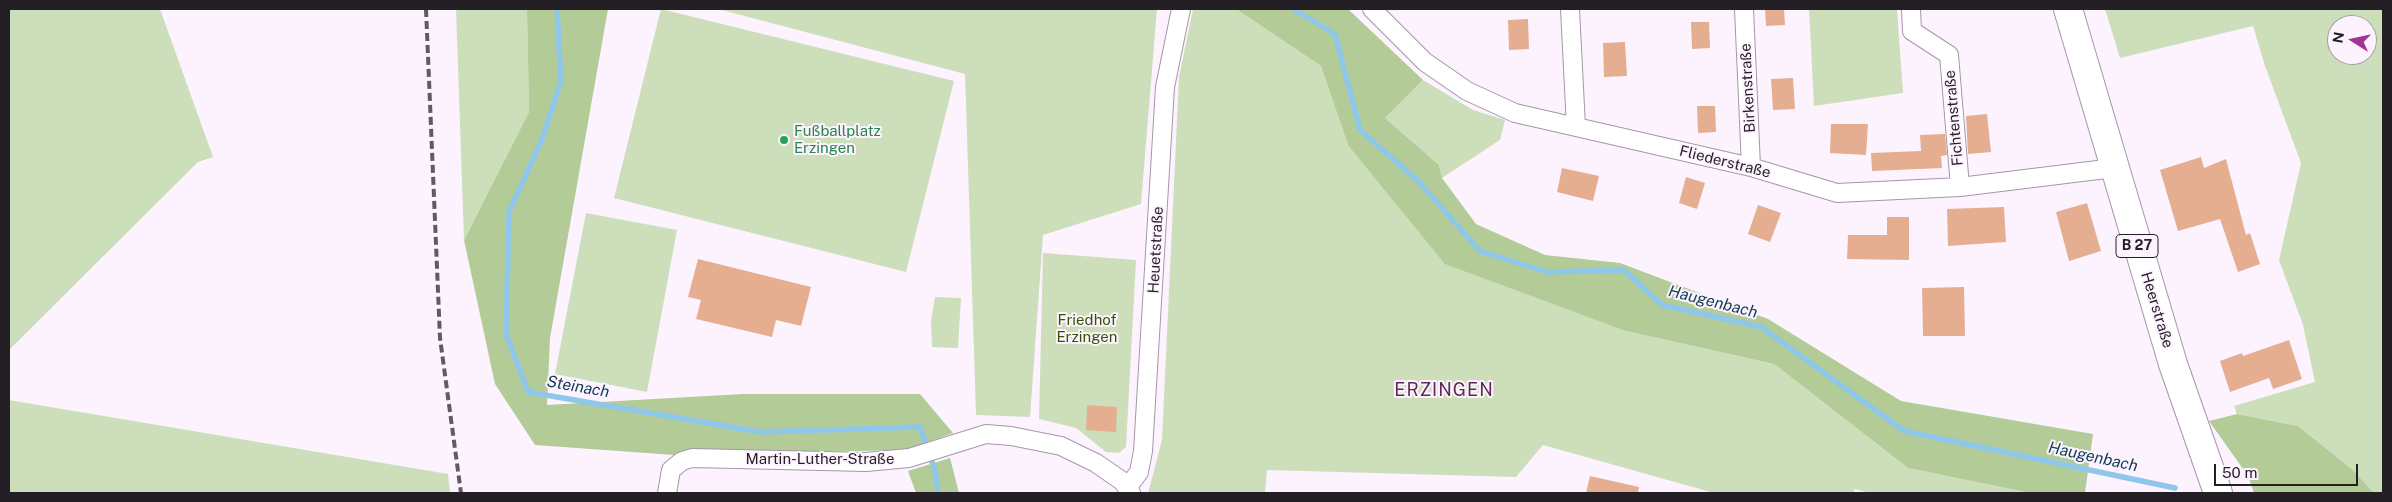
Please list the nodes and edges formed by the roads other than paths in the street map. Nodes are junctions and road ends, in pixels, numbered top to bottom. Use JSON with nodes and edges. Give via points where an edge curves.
{"nodes":[{"id":1,"x":1181,"y":9,"type":"edge"},
{"id":2,"x":1372,"y":9,"type":"edge"},
{"id":3,"x":1570,"y":9,"type":"edge"},
{"id":4,"x":1744,"y":9,"type":"edge"},
{"id":5,"x":1911,"y":9,"type":"edge"},
{"id":6,"x":2068,"y":9,"type":"edge"},
{"id":7,"x":1576,"y":127,"type":"junction"},
{"id":8,"x":1751,"y":168,"type":"junction"},
{"id":9,"x":2114,"y":168,"type":"junction"},
{"id":10,"x":1960,"y":187,"type":"junction"},
{"id":11,"x":1129,"y":491,"type":"edge"},
{"id":12,"x":667,"y":493,"type":"edge"},
{"id":13,"x":2218,"y":493,"type":"edge"}],
"edges":[{"from":1,"to":11,"type":"street","name":"Heuetstraße","via":[[1166,87],[1143,451],[1139,472]]},
{"from":2,"to":7,"type":"street","name":"Fliederstraße","via":[[1425,62],[1467,91],[1515,114]]},
{"from":3,"to":7,"type":"street"},
{"from":4,"to":8,"type":"street","name":"Birkenstraße"},
{"from":5,"to":10,"type":"street","name":"Fichtenstraße","via":[[1912,31],[1949,55]]},
{"from":6,"to":9,"type":"main road","name":"Heerstraße","number":"B 27"},
{"from":7,"to":8,"type":"street","name":"Fliederstraße"},
{"from":8,"to":10,"type":"street","name":"Fliederstraße","via":[[1837,193]]},
{"from":9,"to":10,"type":"street","name":"Fliederstraße"},
{"from":9,"to":13,"type":"main road","name":"Heerstraße","number":"B 27","via":[[2173,364]]},
{"from":11,"to":12,"type":"street","name":"Martin-Luther-Straße","via":[[1122,481],[1096,463],[1061,446],[986,434],[909,458],[866,462],[692,458],[671,470]]}]}
